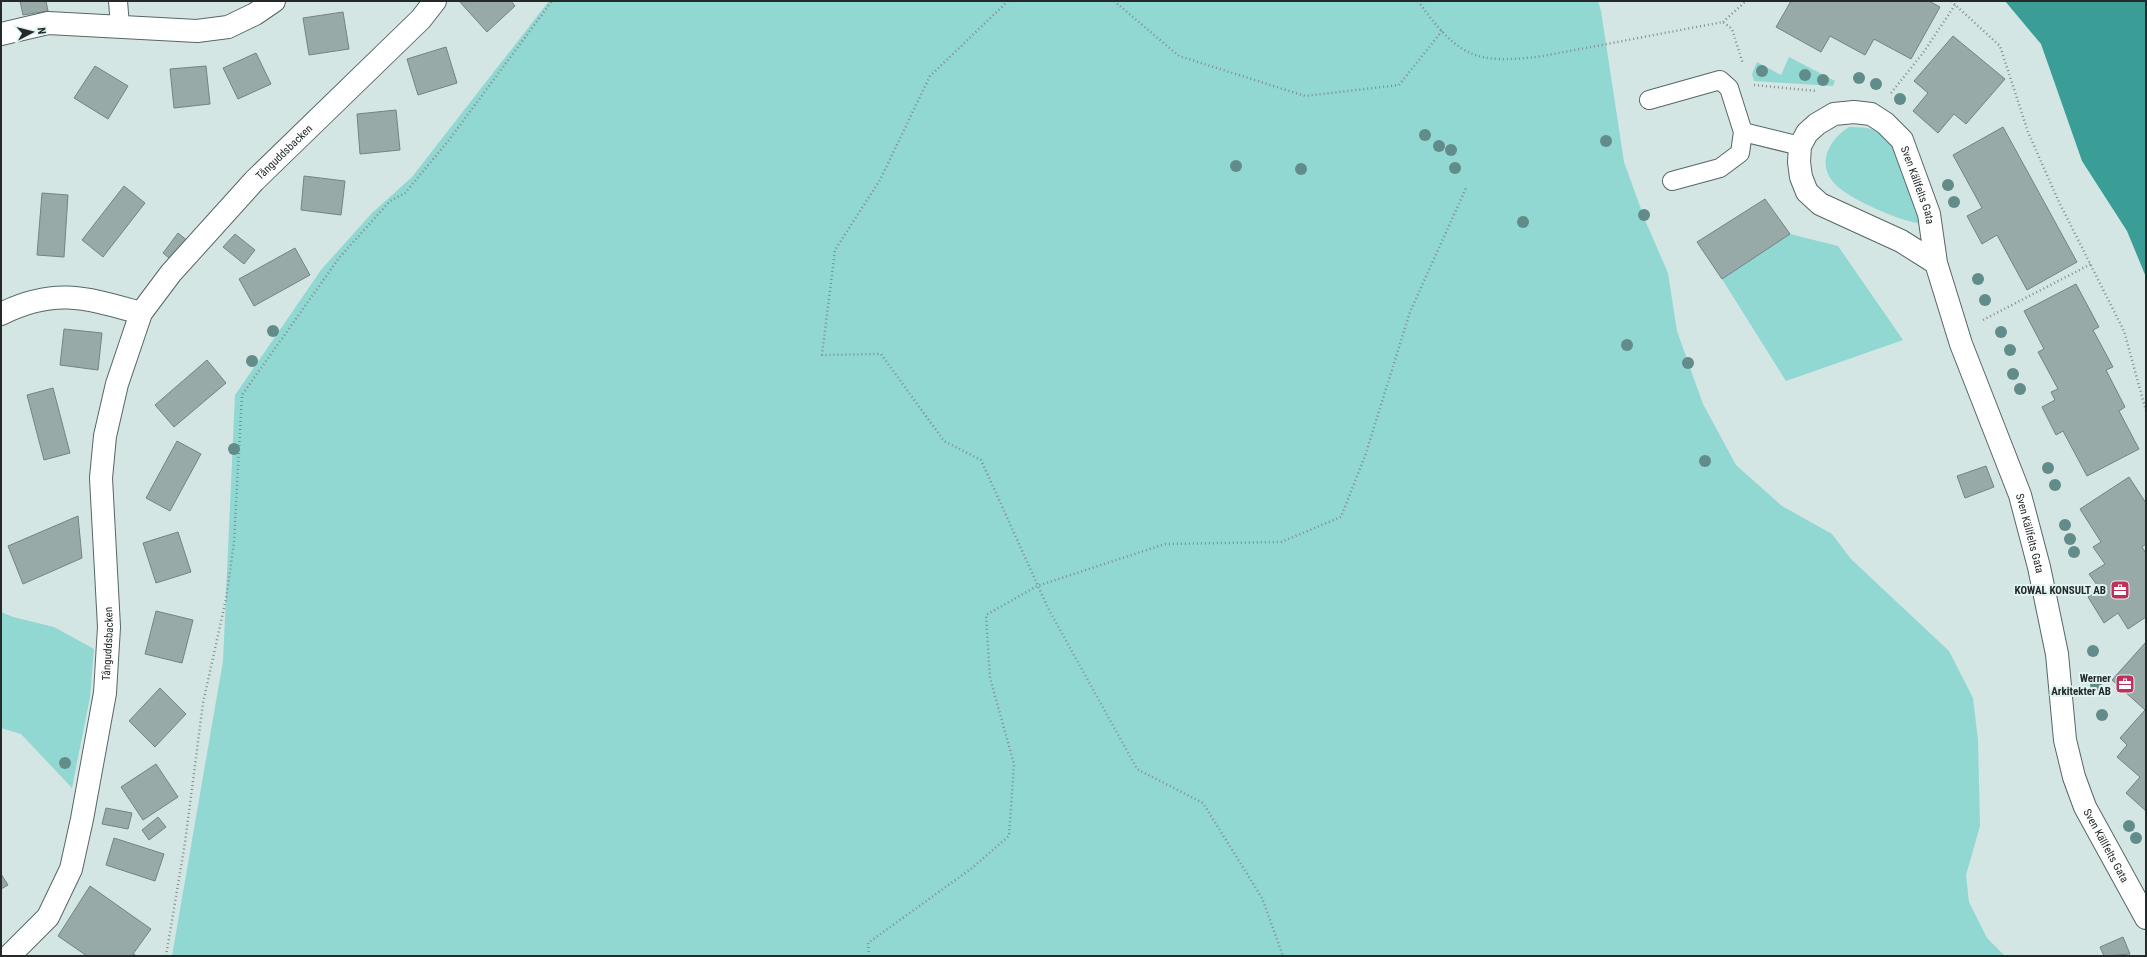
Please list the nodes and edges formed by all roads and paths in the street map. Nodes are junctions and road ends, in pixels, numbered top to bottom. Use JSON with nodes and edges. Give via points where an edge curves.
{"nodes":[{"id":1,"x":118,"y":1,"type":"edge"},
{"id":2,"x":274,"y":1,"type":"edge"},
{"id":3,"x":435,"y":1,"type":"edge"},
{"id":4,"x":552,"y":1,"type":"edge"},
{"id":5,"x":1008,"y":1,"type":"edge"},
{"id":6,"x":1114,"y":1,"type":"edge"},
{"id":7,"x":1418,"y":1,"type":"edge"},
{"id":8,"x":1746,"y":1,"type":"edge"},
{"id":9,"x":1951,"y":1,"type":"edge"},
{"id":10,"x":1955,"y":5,"type":"junction"},
{"id":11,"x":1723,"y":22,"type":"dead end"},
{"id":12,"x":120,"y":26,"type":"junction"},
{"id":13,"x":1442,"y":31,"type":"junction"},
{"id":14,"x":1,"y":34,"type":"edge"},
{"id":15,"x":1610,"y":45,"type":"dead end"},
{"id":16,"x":1889,"y":95,"type":"dead end"},
{"id":17,"x":1649,"y":100,"type":"dead end"},
{"id":18,"x":1743,"y":132,"type":"junction"},
{"id":19,"x":1800,"y":146,"type":"junction"},
{"id":20,"x":1672,"y":181,"type":"dead end"},
{"id":21,"x":1466,"y":188,"type":"dead end"},
{"id":22,"x":1936,"y":263,"type":"junction"},
{"id":23,"x":2091,"y":264,"type":"junction"},
{"id":24,"x":141,"y":312,"type":"junction"},
{"id":25,"x":1,"y":314,"type":"edge"},
{"id":26,"x":1979,"y":321,"type":"dead end"},
{"id":27,"x":2146,"y":411,"type":"edge"},
{"id":28,"x":1037,"y":586,"type":"junction"},
{"id":29,"x":2146,"y":918,"type":"edge"},
{"id":30,"x":9,"y":956,"type":"edge"},
{"id":31,"x":166,"y":956,"type":"edge"},
{"id":32,"x":868,"y":956,"type":"edge"},
{"id":33,"x":1283,"y":956,"type":"edge"}],
"edges":[{"from":1,"to":12,"type":"lane"},
{"from":2,"to":12,"type":"street","via":[[228,27],[197,31],[150,30]]},
{"from":3,"to":24,"type":"street","name":"Tånguddsbacken","via":[[421,19],[254,181],[171,273]]},
{"from":4,"to":31,"type":"path","via":[[405,193],[390,201],[339,258],[242,395],[234,542],[226,599],[203,703],[186,843]]},
{"from":5,"to":28,"type":"path","via":[[930,76],[880,180],[835,250],[822,356],[881,354],[944,441],[981,460]]},
{"from":6,"to":13,"type":"path","via":[[1179,56],[1304,96],[1399,85]]},
{"from":7,"to":13,"type":"path"},
{"from":8,"to":11,"type":"path"},
{"from":9,"to":10,"type":"path"},
{"from":10,"to":16,"type":"path","via":[[1923,54]]},
{"from":10,"to":23,"type":"path","via":[[2000,46],[2028,132],[2058,200]]},
{"from":12,"to":14,"type":"street","via":[[48,23]]},
{"from":13,"to":15,"type":"path","via":[[1470,54],[1487,59],[1514,60]]},
{"from":17,"to":18,"type":"lane","via":[[1720,80],[1729,88]]},
{"from":18,"to":19,"type":"lane"},
{"from":18,"to":20,"type":"lane","via":[[1740,153],[1720,168]]},
{"from":19,"to":22,"type":"street","via":[[1801,177],[1807,192],[1820,204],[1901,241]]},
{"from":19,"to":22,"type":"street","name":"Sven Källfelts Gata","via":[[1817,124],[1834,114],[1871,114],[1885,123],[1902,140],[1926,206]]},
{"from":21,"to":28,"type":"path","via":[[1410,312],[1365,456],[1341,517],[1281,542],[1164,544]]},
{"from":22,"to":29,"type":"street","name":"Sven Källfelts Gata","via":[[1961,344],[2020,495],[2040,567],[2057,654],[2065,740],[2074,777],[2085,807]]},
{"from":23,"to":26,"type":"path"},
{"from":23,"to":27,"type":"path","via":[[2124,330]]},
{"from":24,"to":25,"type":"street","via":[[79,297],[37,299]]},
{"from":24,"to":30,"type":"street","name":"Tånguddsbacken","via":[[117,384],[104,436],[101,478],[108,627],[106,678],[82,819],[71,869],[48,917]]},
{"from":28,"to":32,"type":"path","via":[[986,615],[990,678],[1014,764],[1009,836],[972,868],[868,943]]},
{"from":28,"to":33,"type":"path","via":[[1137,769],[1203,803],[1262,898]]}]}
